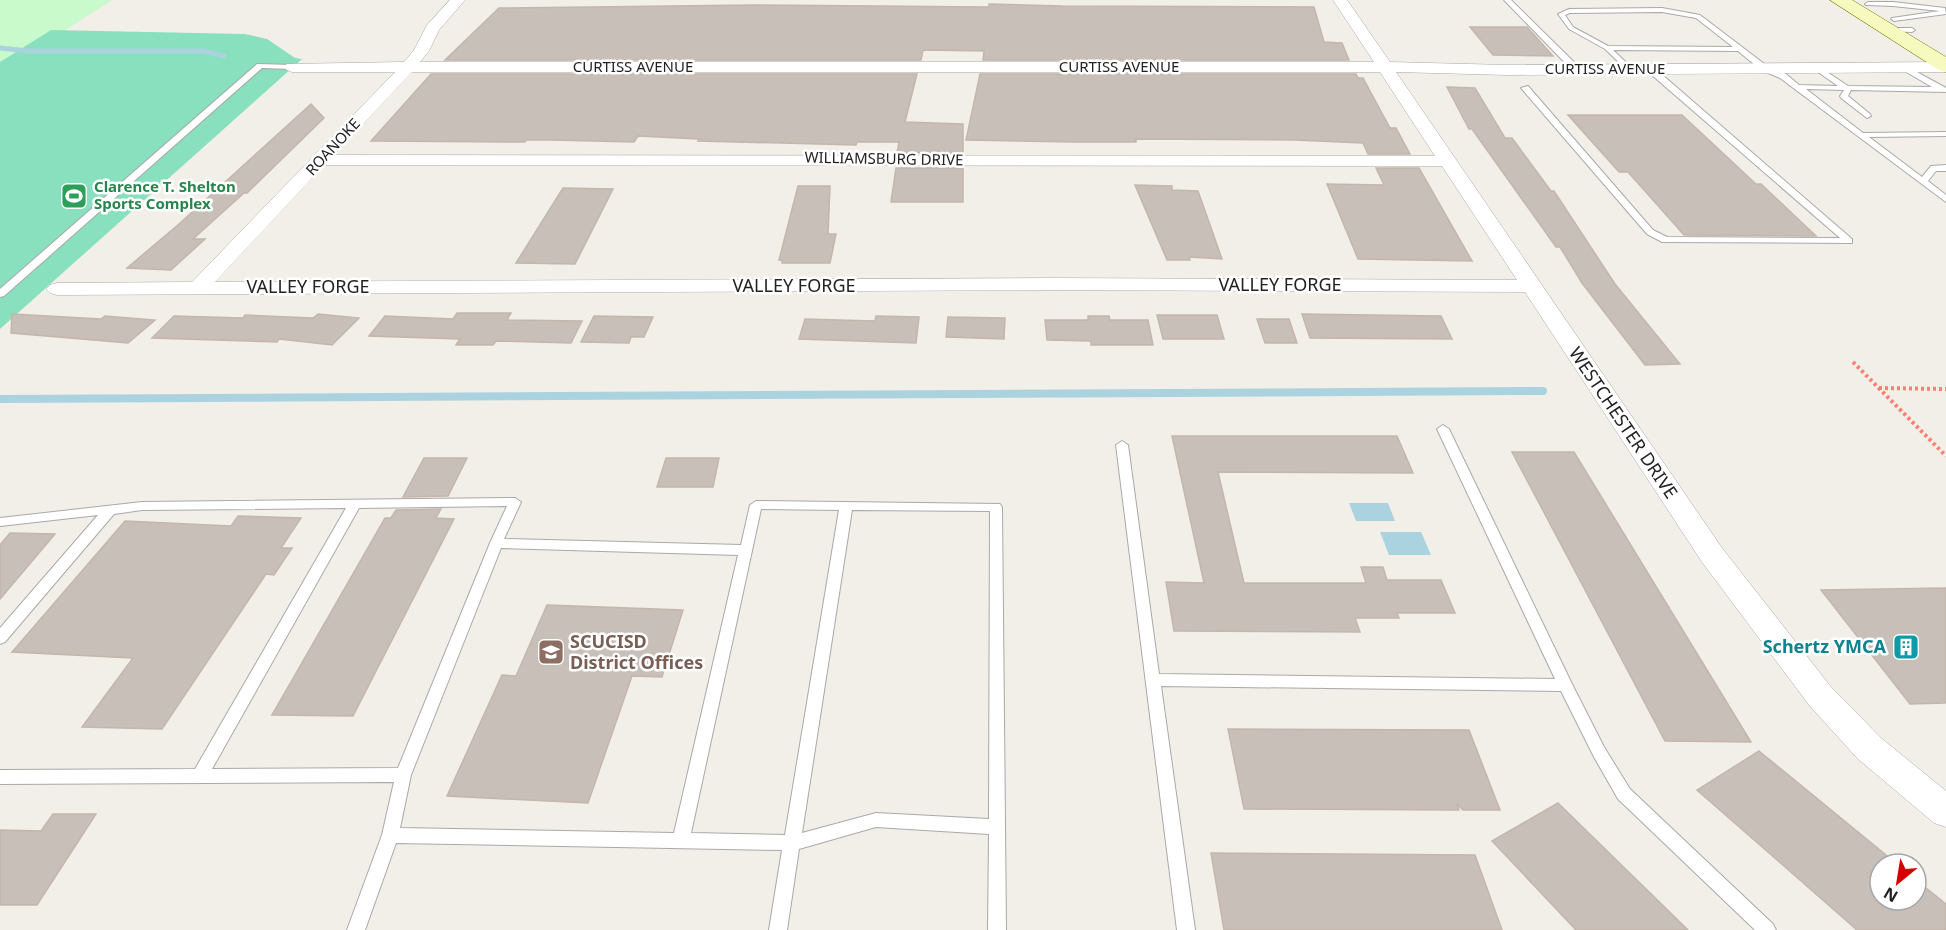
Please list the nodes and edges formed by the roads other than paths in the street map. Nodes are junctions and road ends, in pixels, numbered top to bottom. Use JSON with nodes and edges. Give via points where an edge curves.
{"nodes":[{"id":1,"x":459,"y":0,"type":"edge"},
{"id":2,"x":1340,"y":0,"type":"edge"},
{"id":3,"x":1507,"y":0,"type":"edge"},
{"id":4,"x":1854,"y":2,"type":"edge"},
{"id":5,"x":1891,"y":25,"type":"junction"},
{"id":6,"x":1607,"y":48,"type":"junction"},
{"id":7,"x":1739,"y":49,"type":"junction"},
{"id":8,"x":1946,"y":50,"type":"edge"},
{"id":9,"x":292,"y":67,"type":"joint"},
{"id":10,"x":408,"y":67,"type":"junction"},
{"id":11,"x":1384,"y":67,"type":"junction"},
{"id":12,"x":1904,"y":67,"type":"junction"},
{"id":13,"x":1946,"y":67,"type":"edge"},
{"id":14,"x":1649,"y":68,"type":"junction"},
{"id":15,"x":1764,"y":68,"type":"junction"},
{"id":16,"x":1818,"y":68,"type":"junction"},
{"id":17,"x":1576,"y":69,"type":"junction"},
{"id":18,"x":1628,"y":69,"type":"junction"},
{"id":19,"x":1797,"y":87,"type":"junction"},
{"id":20,"x":1525,"y":88,"type":"dead end"},
{"id":21,"x":1848,"y":89,"type":"junction"},
{"id":22,"x":1944,"y":91,"type":"edge"},
{"id":23,"x":1867,"y":116,"type":"dead end"},
{"id":24,"x":1946,"y":134,"type":"edge"},
{"id":25,"x":1861,"y":135,"type":"junction"},
{"id":26,"x":321,"y":160,"type":"junction"},
{"id":27,"x":1446,"y":161,"type":"junction"},
{"id":28,"x":1946,"y":168,"type":"edge"},
{"id":29,"x":1923,"y":182,"type":"junction"},
{"id":30,"x":1946,"y":186,"type":"edge"},
{"id":31,"x":1946,"y":199,"type":"edge"},
{"id":32,"x":1530,"y":286,"type":"junction"},
{"id":33,"x":199,"y":287,"type":"junction"},
{"id":34,"x":57,"y":289,"type":"dead end"},
{"id":35,"x":0,"y":294,"type":"edge"},
{"id":36,"x":1443,"y":429,"type":"dead end"},
{"id":37,"x":1122,"y":445,"type":"dead end"},
{"id":38,"x":355,"y":504,"type":"junction"},
{"id":39,"x":846,"y":506,"type":"junction"},
{"id":40,"x":110,"y":510,"type":"junction"},
{"id":41,"x":0,"y":522,"type":"edge"},
{"id":42,"x":496,"y":543,"type":"junction"},
{"id":43,"x":746,"y":550,"type":"junction"},
{"id":44,"x":0,"y":638,"type":"edge"},
{"id":45,"x":1154,"y":680,"type":"junction"},
{"id":46,"x":1565,"y":685,"type":"junction"},
{"id":47,"x":200,"y":775,"type":"junction"},
{"id":48,"x":403,"y":775,"type":"junction"},
{"id":49,"x":0,"y":777,"type":"edge"},
{"id":50,"x":1946,"y":812,"type":"edge"},
{"id":51,"x":996,"y":827,"type":"junction"},
{"id":52,"x":390,"y":835,"type":"junction"},
{"id":53,"x":681,"y":840,"type":"junction"},
{"id":54,"x":792,"y":843,"type":"junction"},
{"id":55,"x":356,"y":930,"type":"edge"},
{"id":56,"x":778,"y":930,"type":"edge"},
{"id":57,"x":997,"y":930,"type":"edge"},
{"id":58,"x":1186,"y":930,"type":"edge"},
{"id":59,"x":1767,"y":930,"type":"edge"}],
"edges":[{"from":1,"to":10,"type":"street","name":"ROANOKE","via":[[432,28]]},
{"from":2,"to":11,"type":"street","name":"WESTCHESTER DRIVE"},
{"from":3,"to":17,"type":"lane"},
{"from":4,"to":5,"type":"main road"},
{"from":4,"to":5,"type":"lane","via":[[1945,10]]},
{"from":5,"to":8,"type":"main road","via":[[1912,30]]},
{"from":5,"to":13,"type":"main road"},
{"from":6,"to":7,"type":"lane"},
{"from":6,"to":7,"type":"lane","via":[[1571,28],[1561,14],[1683,12],[1698,16]]},
{"from":6,"to":18,"type":"lane"},
{"from":7,"to":15,"type":"lane"},
{"from":9,"to":10,"type":"street","name":"CURTISS AVENUE"},
{"from":9,"to":35,"type":"lane","via":[[260,66]]},
{"from":10,"to":11,"type":"street","name":"CURTISS AVENUE"},
{"from":10,"to":26,"type":"street","name":"ROANOKE"},
{"from":11,"to":17,"type":"street","name":"CURTISS AVENUE"},
{"from":11,"to":27,"type":"street","name":"WESTCHESTER DRIVE"},
{"from":12,"to":13,"type":"street","name":"CURTISS AVENUE"},
{"from":12,"to":16,"type":"street","name":"CURTISS AVENUE"},
{"from":12,"to":22,"type":"lane"},
{"from":14,"to":15,"type":"street","name":"CURTISS AVENUE"},
{"from":14,"to":18,"type":"street","name":"CURTISS AVENUE"},
{"from":14,"to":20,"type":"lane","via":[[1849,241],[1665,240],[1650,232]]},
{"from":15,"to":16,"type":"street","name":"CURTISS AVENUE"},
{"from":15,"to":19,"type":"lane"},
{"from":16,"to":21,"type":"lane"},
{"from":17,"to":18,"type":"street","name":"CURTISS AVENUE"},
{"from":19,"to":21,"type":"lane"},
{"from":19,"to":25,"type":"lane"},
{"from":21,"to":22,"type":"lane"},
{"from":21,"to":23,"type":"lane","via":[[1844,96]]},
{"from":24,"to":25,"type":"lane"},
{"from":25,"to":29,"type":"lane"},
{"from":26,"to":27,"type":"street","name":"WILLIAMSBURG DRIVE"},
{"from":26,"to":33,"type":"street","name":"ROANOKE"},
{"from":27,"to":32,"type":"street","name":"WESTCHESTER DRIVE"},
{"from":28,"to":29,"type":"lane","via":[[1934,168]]},
{"from":29,"to":30,"type":"lane"},
{"from":29,"to":31,"type":"lane"},
{"from":32,"to":33,"type":"street","name":"VALLEY FORGE"},
{"from":32,"to":50,"type":"street","name":"WESTCHESTER DRIVE","via":[[1712,555],[1820,696],[1869,748]]},
{"from":33,"to":34,"type":"street","name":"VALLEY FORGE"},
{"from":36,"to":46,"type":"lane"},
{"from":37,"to":45,"type":"lane"},
{"from":38,"to":40,"type":"lane","via":[[142,506]]},
{"from":38,"to":42,"type":"lane","via":[[515,502]]},
{"from":38,"to":47,"type":"lane"},
{"from":39,"to":43,"type":"lane","via":[[756,505]]},
{"from":39,"to":51,"type":"lane","via":[[996,507]]},
{"from":39,"to":54,"type":"lane"},
{"from":40,"to":41,"type":"lane"},
{"from":40,"to":44,"type":"lane"},
{"from":42,"to":43,"type":"lane"},
{"from":42,"to":48,"type":"lane"},
{"from":43,"to":53,"type":"lane"},
{"from":45,"to":46,"type":"lane"},
{"from":45,"to":58,"type":"lane"},
{"from":46,"to":59,"type":"lane","via":[[1624,794]]},
{"from":47,"to":48,"type":"lane"},
{"from":47,"to":49,"type":"lane"},
{"from":48,"to":52,"type":"lane"},
{"from":51,"to":54,"type":"lane","via":[[876,820]]},
{"from":51,"to":57,"type":"lane"},
{"from":52,"to":53,"type":"lane"},
{"from":52,"to":55,"type":"lane"},
{"from":53,"to":54,"type":"lane"},
{"from":54,"to":56,"type":"lane"}]}
